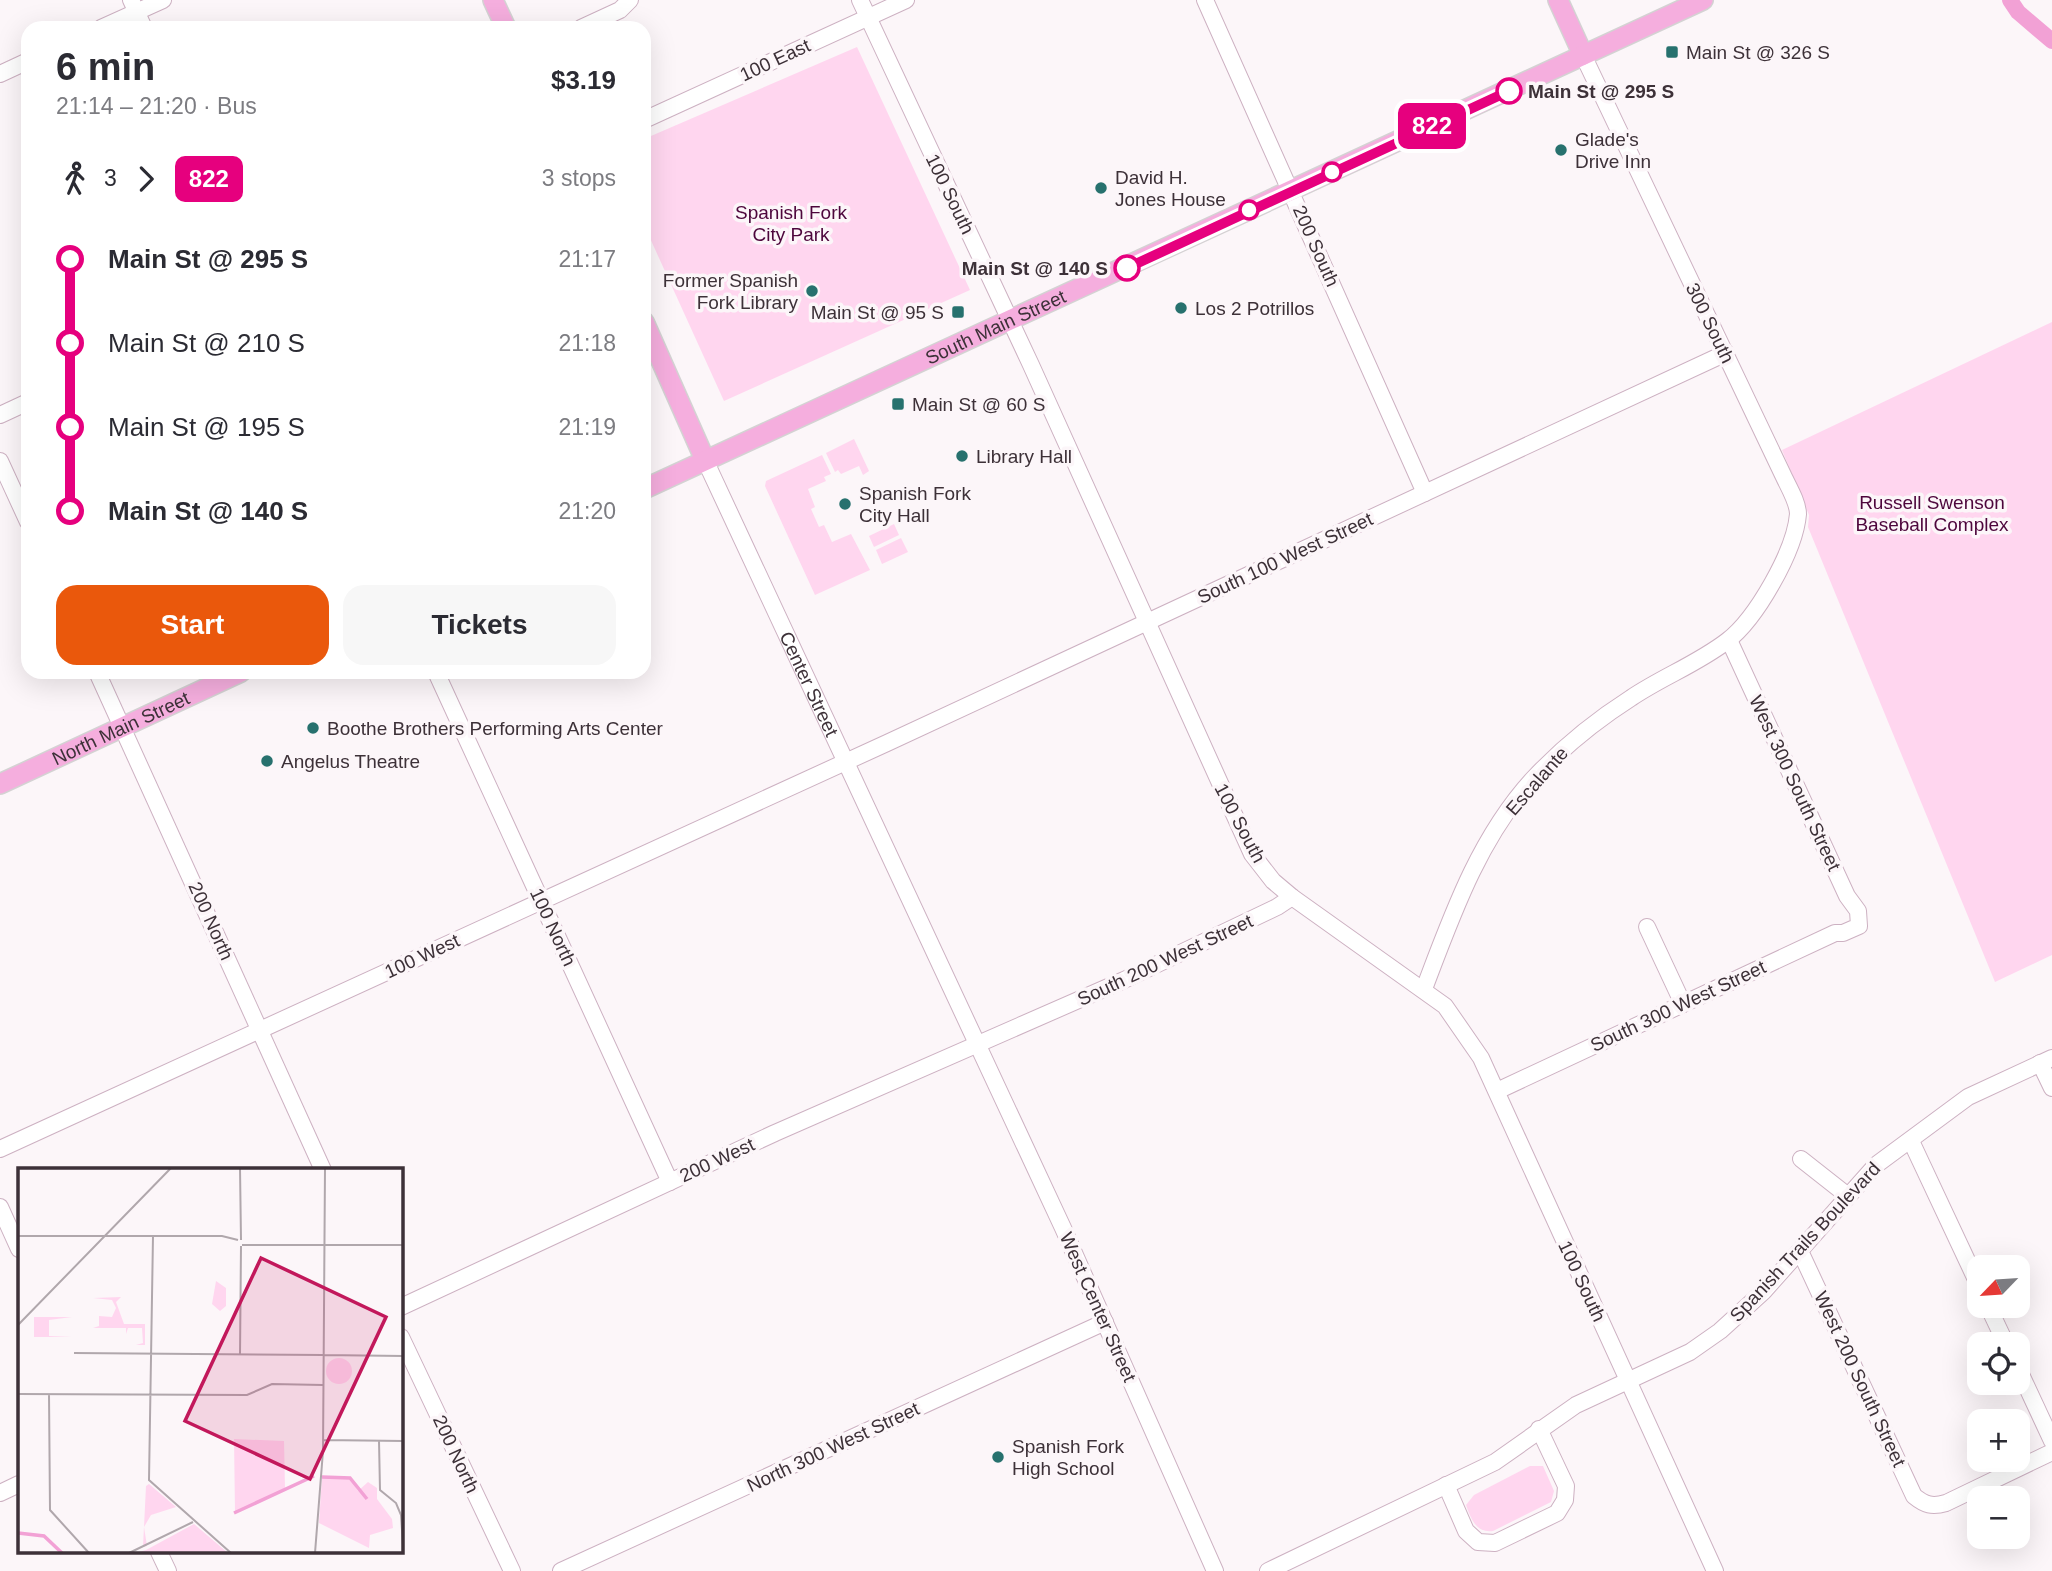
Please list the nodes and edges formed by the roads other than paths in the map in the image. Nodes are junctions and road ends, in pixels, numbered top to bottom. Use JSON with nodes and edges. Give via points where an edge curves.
{"nodes":[{"id":1,"x":163,"y":0,"type":"edge"},
{"id":2,"x":493,"y":0,"type":"edge"},
{"id":3,"x":630,"y":0,"type":"edge"},
{"id":4,"x":860,"y":0,"type":"edge"},
{"id":5,"x":906,"y":0,"type":"edge"},
{"id":6,"x":1205,"y":0,"type":"edge"},
{"id":7,"x":1558,"y":0,"type":"edge"},
{"id":8,"x":1703,"y":0,"type":"edge"},
{"id":9,"x":134,"y":6,"type":"edge"},
{"id":10,"x":868,"y":18,"type":"junction"},
{"id":11,"x":112,"y":21,"type":"edge"},
{"id":12,"x":503,"y":21,"type":"edge"},
{"id":13,"x":596,"y":21,"type":"edge"},
{"id":14,"x":1583,"y":55,"type":"junction"},
{"id":15,"x":21,"y":64,"type":"edge"},
{"id":16,"x":0,"y":74,"type":"edge"},
{"id":17,"x":651,"y":117,"type":"edge"},
{"id":18,"x":1292,"y":191,"type":"junction"},
{"id":19,"x":1010,"y":320,"type":"junction"},
{"id":20,"x":651,"y":338,"type":"edge"},
{"id":21,"x":1726,"y":353,"type":"junction"},
{"id":22,"x":21,"y":405,"type":"edge"},
{"id":23,"x":0,"y":415,"type":"edge"},
{"id":24,"x":705,"y":460,"type":"junction"},
{"id":25,"x":0,"y":461,"type":"edge"},
{"id":26,"x":651,"y":486,"type":"edge"},
{"id":27,"x":1425,"y":493,"type":"junction"},
{"id":28,"x":21,"y":507,"type":"edge"},
{"id":29,"x":1147,"y":622,"type":"junction"},
{"id":30,"x":1729,"y":640,"type":"junction"},
{"id":31,"x":100,"y":679,"type":"edge"},
{"id":32,"x":226,"y":679,"type":"edge"},
{"id":33,"x":439,"y":679,"type":"edge"},
{"id":34,"x":123,"y":727,"type":"junction"},
{"id":35,"x":844,"y":762,"type":"junction"},
{"id":36,"x":0,"y":784,"type":"edge"},
{"id":37,"x":1292,"y":897,"type":"junction"},
{"id":38,"x":540,"y":901,"type":"junction"},
{"id":39,"x":1859,"y":926,"type":"joint"},
{"id":40,"x":1647,"y":927,"type":"dead end"},
{"id":41,"x":1424,"y":989,"type":"junction"},
{"id":42,"x":1683,"y":1003,"type":"junction"},
{"id":43,"x":1036,"y":1019,"type":"joint"},
{"id":44,"x":259,"y":1032,"type":"junction"},
{"id":45,"x":977,"y":1046,"type":"junction"},
{"id":46,"x":2046,"y":1060,"type":"edge"},
{"id":47,"x":2052,"y":1088,"type":"edge"},
{"id":48,"x":1497,"y":1091,"type":"junction"},
{"id":49,"x":1910,"y":1141,"type":"junction"},
{"id":50,"x":0,"y":1149,"type":"edge"},
{"id":51,"x":1801,"y":1159,"type":"dead end"},
{"id":52,"x":322,"y":1168,"type":"edge"},
{"id":53,"x":670,"y":1182,"type":"junction"},
{"id":54,"x":1848,"y":1196,"type":"junction"},
{"id":55,"x":0,"y":1208,"type":"edge"},
{"id":56,"x":18,"y":1247,"type":"edge"},
{"id":57,"x":1800,"y":1251,"type":"junction"},
{"id":58,"x":1967,"y":1261,"type":"edge"},
{"id":59,"x":402,"y":1307,"type":"edge"},
{"id":60,"x":1105,"y":1322,"type":"junction"},
{"id":61,"x":402,"y":1339,"type":"edge"},
{"id":62,"x":1629,"y":1382,"type":"junction"},
{"id":63,"x":2030,"y":1394,"type":"edge"},
{"id":64,"x":1539,"y":1429,"type":"junction"},
{"id":65,"x":2052,"y":1441,"type":"edge"},
{"id":66,"x":2052,"y":1452,"type":"edge"},
{"id":67,"x":18,"y":1484,"type":"edge"},
{"id":68,"x":1446,"y":1485,"type":"junction"},
{"id":69,"x":0,"y":1493,"type":"edge"},
{"id":70,"x":160,"y":1554,"type":"edge"},
{"id":71,"x":168,"y":1571,"type":"edge"},
{"id":72,"x":512,"y":1571,"type":"edge"},
{"id":73,"x":561,"y":1571,"type":"edge"},
{"id":74,"x":1215,"y":1571,"type":"edge"},
{"id":75,"x":1268,"y":1571,"type":"edge"},
{"id":76,"x":1715,"y":1571,"type":"edge"}],
"edges":[{"from":1,"to":9,"type":"street"},
{"from":2,"to":12,"type":"main road"},
{"from":3,"to":13,"type":"street"},
{"from":4,"to":10,"type":"street","name":"100 South"},
{"from":5,"to":10,"type":"street","name":"100 East"},
{"from":6,"to":18,"type":"street","name":"200 South"},
{"from":7,"to":14,"type":"main road","name":"300 South"},
{"from":8,"to":14,"type":"main road","name":"South Main Street"},
{"from":9,"to":11,"type":"street"},
{"from":10,"to":17,"type":"street","name":"100 East"},
{"from":10,"to":19,"type":"street","name":"100 South"},
{"from":14,"to":18,"type":"main road","name":"South Main Street"},
{"from":14,"to":21,"type":"street","name":"300 South"},
{"from":15,"to":16,"type":"street"},
{"from":18,"to":19,"type":"main road","name":"South Main Street"},
{"from":18,"to":27,"type":"street","name":"200 South"},
{"from":19,"to":24,"type":"main road","name":"South Main Street"},
{"from":19,"to":29,"type":"street","name":"100 South"},
{"from":20,"to":24,"type":"main road","name":"Center Street"},
{"from":21,"to":27,"type":"street","name":"South 100 West Street"},
{"from":21,"to":30,"type":"street","name":"300 South","via":[[1798,511],[1783,561],[1750,617]]},
{"from":22,"to":23,"type":"street"},
{"from":24,"to":26,"type":"main road"},
{"from":24,"to":35,"type":"street","name":"Center Street"},
{"from":25,"to":28,"type":"street"},
{"from":27,"to":29,"type":"street","name":"South 100 West Street"},
{"from":29,"to":35,"type":"street","name":"South 100 West Street"},
{"from":29,"to":37,"type":"street","name":"100 South","via":[[1242,836],[1273,881]]},
{"from":30,"to":39,"type":"street","name":"West 300 South Street","via":[[1858,911]]},
{"from":30,"to":41,"type":"street","name":"Escalante","via":[[1594,723],[1532,780],[1486,842]]},
{"from":31,"to":34,"type":"street","name":"200 North"},
{"from":32,"to":34,"type":"main road","name":"North Main Street"},
{"from":33,"to":38,"type":"street","name":"100 North"},
{"from":34,"to":36,"type":"main road","name":"North Main Street"},
{"from":34,"to":44,"type":"street","name":"200 North"},
{"from":35,"to":38,"type":"street","name":"100 West"},
{"from":35,"to":45,"type":"street","name":"Center Street"},
{"from":37,"to":41,"type":"street","name":"100 South"},
{"from":37,"to":43,"type":"street","name":"South 200 West Street"},
{"from":38,"to":44,"type":"street","name":"100 West"},
{"from":38,"to":53,"type":"street","name":"100 North"},
{"from":39,"to":42,"type":"street","name":"South 300 West Street"},
{"from":40,"to":42,"type":"street"},
{"from":41,"to":48,"type":"street","name":"100 South","via":[[1461,1026]]},
{"from":42,"to":48,"type":"street","name":"South 300 West Street"},
{"from":43,"to":45,"type":"street","name":"200 West"},
{"from":44,"to":50,"type":"street","name":"100 West"},
{"from":44,"to":52,"type":"street","name":"200 North"},
{"from":45,"to":53,"type":"street","name":"200 West"},
{"from":45,"to":60,"type":"street","name":"West Center Street"},
{"from":46,"to":47,"type":"street"},
{"from":46,"to":49,"type":"street","name":"Spanish Trails Boulevard","via":[[1968,1097]]},
{"from":48,"to":62,"type":"street","name":"100 South"},
{"from":49,"to":54,"type":"street","name":"Spanish Trails Boulevard","via":[[1876,1165]]},
{"from":49,"to":58,"type":"street"},
{"from":51,"to":54,"type":"street"},
{"from":53,"to":59,"type":"street","name":"200 West"},
{"from":54,"to":57,"type":"street","name":"Spanish Trails Boulevard"},
{"from":55,"to":56,"type":"street"},
{"from":57,"to":62,"type":"street","name":"Spanish Trails Boulevard","via":[[1720,1331],[1690,1352]]},
{"from":57,"to":66,"type":"street","name":"West 200 South Street","via":[[1914,1496],[1923,1504],[1946,1503]]},
{"from":60,"to":73,"type":"street","name":"North 300 West Street"},
{"from":60,"to":74,"type":"street","name":"West Center Street"},
{"from":61,"to":72,"type":"street","name":"200 North"},
{"from":62,"to":64,"type":"street","name":"Spanish Trails Boulevard","via":[[1576,1405]]},
{"from":62,"to":76,"type":"street","name":"100 South"},
{"from":63,"to":65,"type":"street"},
{"from":64,"to":68,"type":"street","name":"Spanish Trails Boulevard","via":[[1495,1462]]},
{"from":64,"to":68,"type":"street","via":[[1566,1486],[1558,1513],[1495,1543],[1478,1542],[1466,1531]]},
{"from":67,"to":69,"type":"street"},
{"from":68,"to":75,"type":"street","name":"Spanish Trails Boulevard"},
{"from":70,"to":71,"type":"street"}]}
